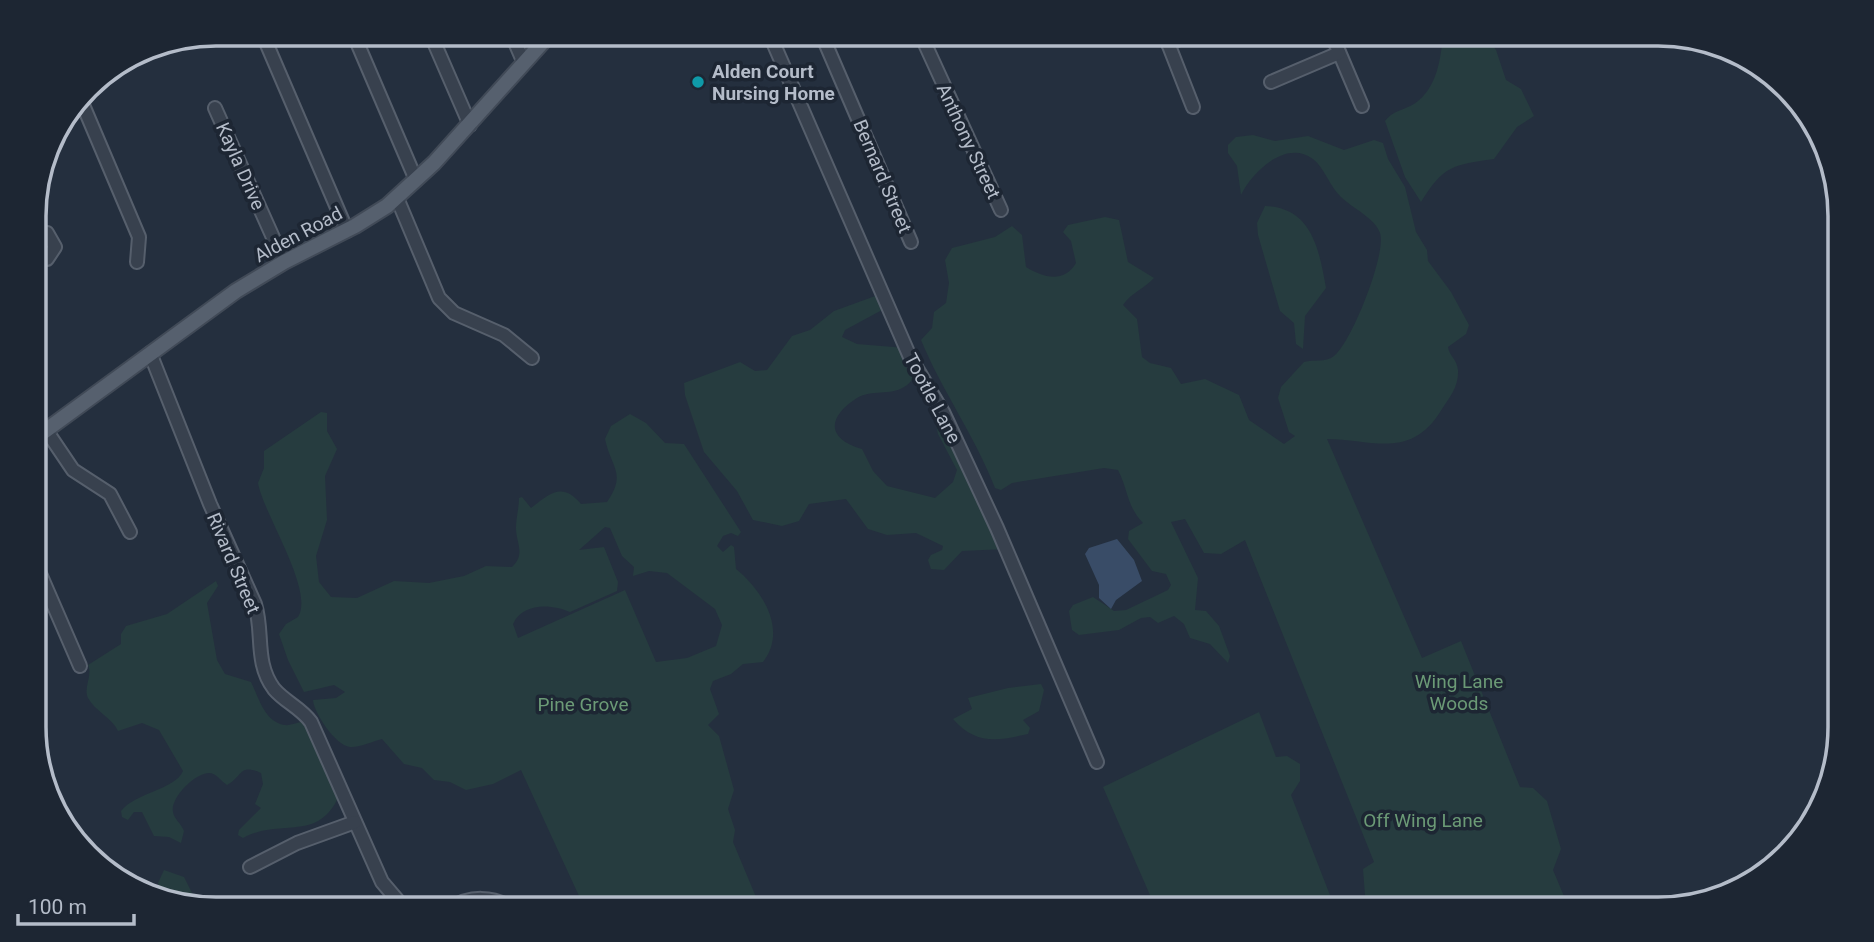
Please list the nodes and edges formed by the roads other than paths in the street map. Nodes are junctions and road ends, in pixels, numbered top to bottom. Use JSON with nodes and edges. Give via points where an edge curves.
{"nodes":[{"id":1,"x":268,"y":46,"type":"edge"},
{"id":2,"x":359,"y":46,"type":"edge"},
{"id":3,"x":436,"y":46,"type":"edge"},
{"id":4,"x":517,"y":46,"type":"edge"},
{"id":5,"x":539,"y":46,"type":"edge"},
{"id":6,"x":775,"y":46,"type":"edge"},
{"id":7,"x":827,"y":46,"type":"edge"},
{"id":8,"x":926,"y":46,"type":"edge"},
{"id":9,"x":1169,"y":46,"type":"edge"},
{"id":10,"x":1336,"y":46,"type":"edge"},
{"id":11,"x":1339,"y":53,"type":"junction"},
{"id":12,"x":524,"y":63,"type":"junction"},
{"id":13,"x":1271,"y":82,"type":"dead end"},
{"id":14,"x":1362,"y":106,"type":"dead end"},
{"id":15,"x":1193,"y":107,"type":"dead end"},
{"id":16,"x":84,"y":108,"type":"edge"},
{"id":17,"x":215,"y":108,"type":"dead end"},
{"id":18,"x":470,"y":125,"type":"junction"},
{"id":19,"x":416,"y":180,"type":"junction"},
{"id":20,"x":397,"y":198,"type":"junction"},
{"id":21,"x":1001,"y":210,"type":"dead end"},
{"id":22,"x":347,"y":231,"type":"junction"},
{"id":23,"x":46,"y":233,"type":"edge"},
{"id":24,"x":911,"y":242,"type":"dead end"},
{"id":25,"x":46,"y":259,"type":"edge"},
{"id":26,"x":137,"y":262,"type":"dead end"},
{"id":27,"x":284,"y":262,"type":"junction"},
{"id":28,"x":150,"y":353,"type":"junction"},
{"id":29,"x":532,"y":358,"type":"dead end"},
{"id":30,"x":46,"y":430,"type":"joint"},
{"id":31,"x":130,"y":533,"type":"dead end"},
{"id":32,"x":46,"y":588,"type":"edge"},
{"id":33,"x":80,"y":666,"type":"dead end"},
{"id":34,"x":1097,"y":762,"type":"dead end"},
{"id":35,"x":355,"y":822,"type":"junction"},
{"id":36,"x":250,"y":867,"type":"dead end"},
{"id":37,"x":395,"y":897,"type":"edge"}],
"edges":[{"from":1,"to":22,"type":"street"},
{"from":2,"to":19,"type":"street"},
{"from":3,"to":18,"type":"street"},
{"from":4,"to":12,"type":"street"},
{"from":5,"to":12,"type":"main road","name":"Alden Road"},
{"from":6,"to":34,"type":"street","name":"Tootle Lane","via":[[910,357],[943,412],[997,528]]},
{"from":7,"to":24,"type":"street","name":"Bernard Street"},
{"from":8,"to":21,"type":"street","name":"Anthony Street"},
{"from":9,"to":15,"type":"street"},
{"from":10,"to":11,"type":"street"},
{"from":11,"to":13,"type":"street"},
{"from":11,"to":14,"type":"street"},
{"from":12,"to":18,"type":"main road","name":"Alden Road"},
{"from":16,"to":26,"type":"street","via":[[139,237]]},
{"from":17,"to":27,"type":"street","name":"Kayla Drive"},
{"from":18,"to":19,"type":"main road","name":"Alden Road"},
{"from":19,"to":20,"type":"main road","name":"Alden Road"},
{"from":20,"to":22,"type":"main road","name":"Alden Road"},
{"from":20,"to":29,"type":"street","via":[[439,298],[454,313],[504,335]]},
{"from":22,"to":27,"type":"main road","name":"Alden Road"},
{"from":23,"to":25,"type":"street","via":[[55,247]]},
{"from":27,"to":28,"type":"main road","name":"Alden Road"},
{"from":28,"to":30,"type":"main road","name":"Alden Road"},
{"from":28,"to":35,"type":"street","name":"Rivard Street","via":[[209,504],[255,604],[259,651],[269,680],[311,722]]},
{"from":30,"to":31,"type":"street","via":[[73,470],[110,494]]},
{"from":32,"to":33,"type":"street"},
{"from":35,"to":36,"type":"street","via":[[297,843]]},
{"from":35,"to":37,"type":"street","name":"Rivard Street","via":[[382,881]]}]}
